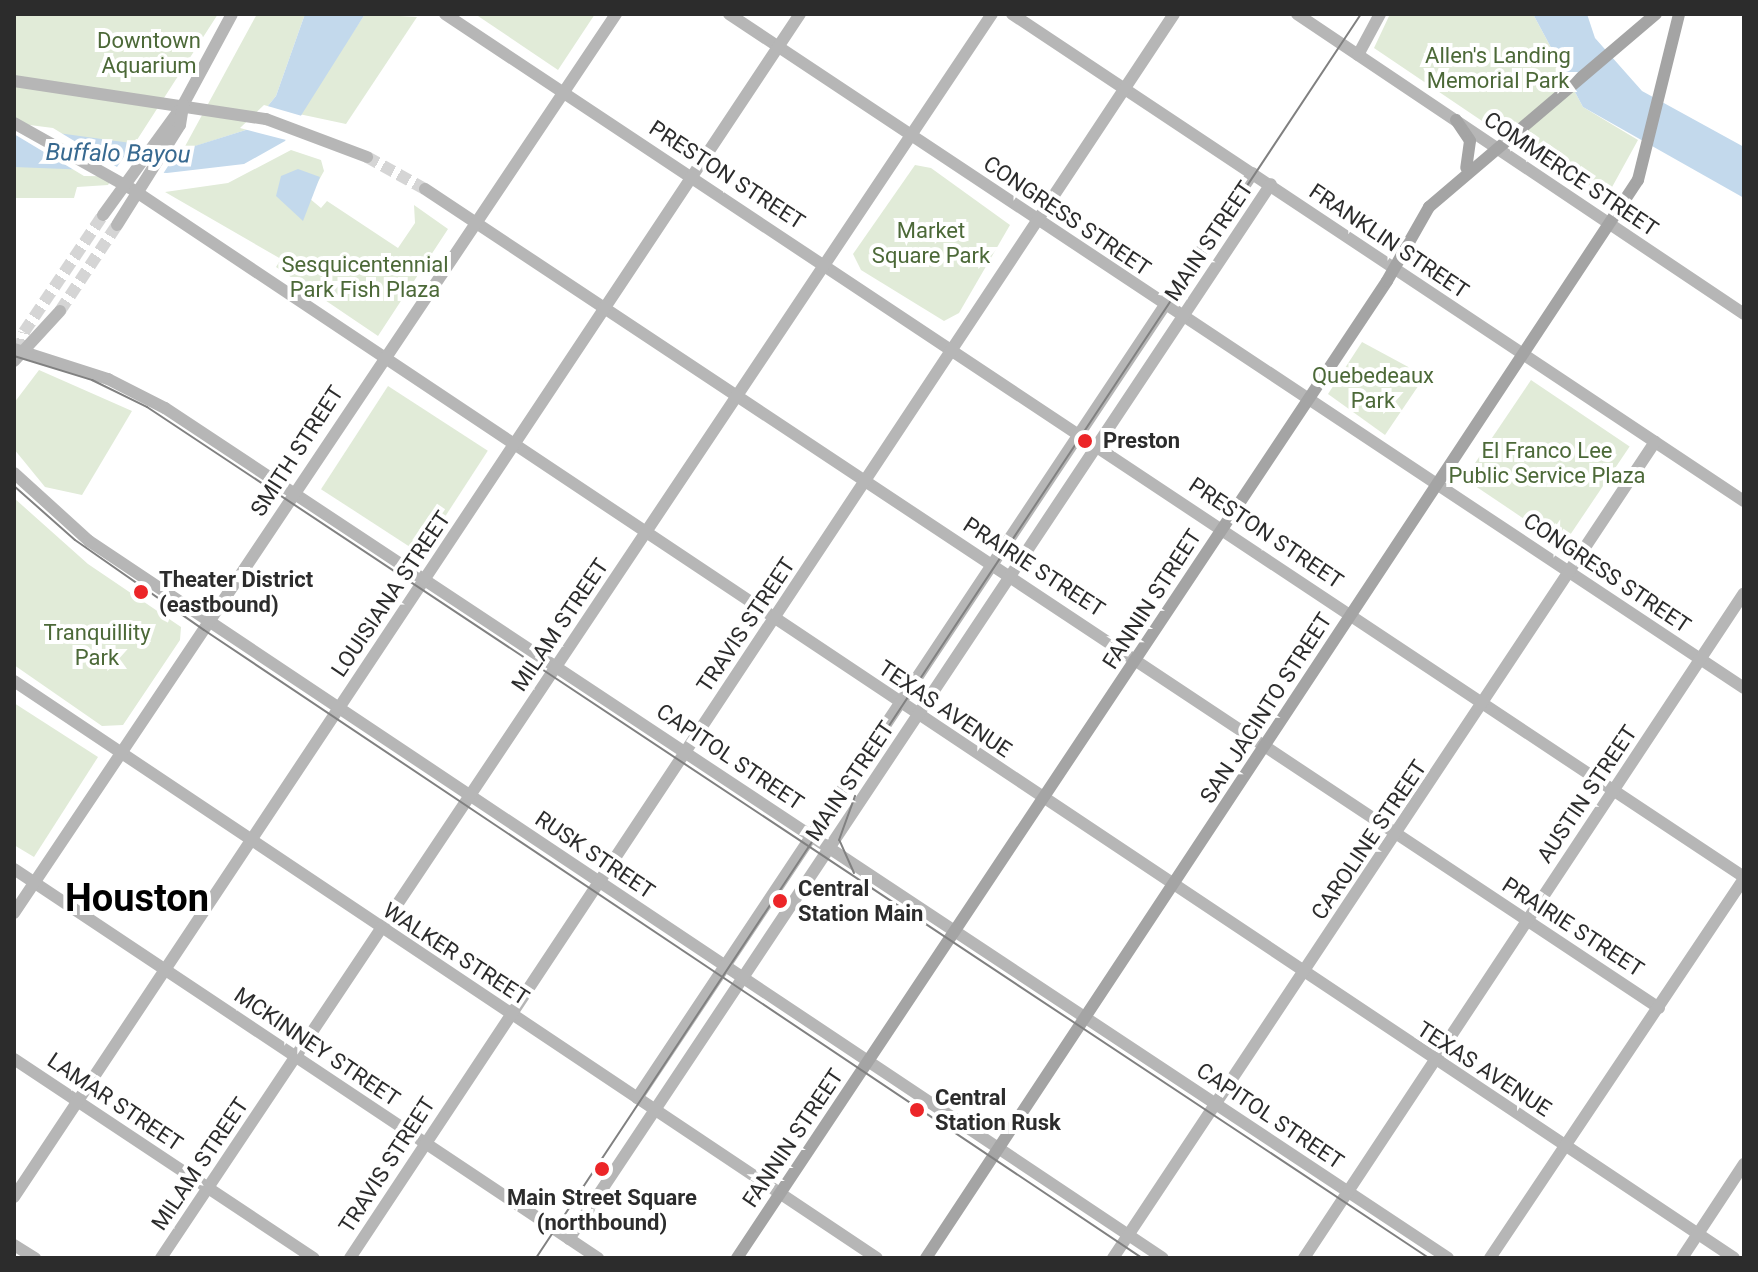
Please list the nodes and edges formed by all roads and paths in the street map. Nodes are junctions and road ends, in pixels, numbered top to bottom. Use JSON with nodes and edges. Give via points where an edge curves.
{"nodes":[{"id":1,"x":232,"y":14,"type":"edge"},
{"id":2,"x":445,"y":14,"type":"edge"},
{"id":3,"x":729,"y":14,"type":"edge"},
{"id":4,"x":800,"y":14,"type":"edge"},
{"id":5,"x":992,"y":14,"type":"edge"},
{"id":6,"x":1012,"y":14,"type":"edge"},
{"id":7,"x":1174,"y":14,"type":"edge"},
{"id":8,"x":1297,"y":14,"type":"edge"},
{"id":9,"x":1679,"y":14,"type":"edge"},
{"id":10,"x":615,"y":15,"type":"edge"},
{"id":11,"x":1655,"y":15,"type":"edge"},
{"id":12,"x":1375,"y":23,"type":"edge"},
{"id":13,"x":1344,"y":46,"type":"junction"},
{"id":14,"x":779,"y":47,"type":"junction"},
{"id":15,"x":1358,"y":55,"type":"junction"},
{"id":16,"x":14,"y":81,"type":"edge"},
{"id":17,"x":1126,"y":89,"type":"junction"},
{"id":18,"x":562,"y":93,"type":"junction"},
{"id":19,"x":183,"y":105,"type":"junction"},
{"id":20,"x":1456,"y":120,"type":"junction"},
{"id":21,"x":14,"y":123,"type":"edge"},
{"id":22,"x":911,"y":135,"type":"junction"},
{"id":23,"x":1494,"y":148,"type":"junction"},
{"id":24,"x":367,"y":157,"type":"tunnel mouth"},
{"id":25,"x":1466,"y":169,"type":"junction"},
{"id":26,"x":1253,"y":173,"type":"junction"},
{"id":27,"x":694,"y":177,"type":"junction"},
{"id":28,"x":1271,"y":184,"type":"junction"},
{"id":29,"x":130,"y":188,"type":"junction"},
{"id":30,"x":425,"y":189,"type":"tunnel mouth"},
{"id":31,"x":103,"y":215,"type":"tunnel mouth"},
{"id":32,"x":1038,"y":221,"type":"junction"},
{"id":33,"x":476,"y":224,"type":"junction"},
{"id":34,"x":117,"y":225,"type":"tunnel mouth"},
{"id":35,"x":1609,"y":226,"type":"junction"},
{"id":36,"x":825,"y":263,"type":"junction"},
{"id":37,"x":1393,"y":269,"type":"junction"},
{"id":38,"x":1165,"y":305,"type":"junction"},
{"id":39,"x":60,"y":311,"type":"tunnel mouth"},
{"id":40,"x":606,"y":311,"type":"junction"},
{"id":41,"x":1744,"y":314,"type":"edge"},
{"id":42,"x":1182,"y":317,"type":"junction"},
{"id":43,"x":955,"y":347,"type":"junction"},
{"id":44,"x":16,"y":354,"type":"edge"},
{"id":45,"x":1526,"y":356,"type":"junction"},
{"id":46,"x":383,"y":359,"type":"junction"},
{"id":47,"x":737,"y":395,"type":"junction"},
{"id":48,"x":1308,"y":399,"type":"junction"},
{"id":49,"x":1076,"y":439,"type":"junction"},
{"id":50,"x":1655,"y":442,"type":"junction"},
{"id":51,"x":516,"y":446,"type":"junction"},
{"id":52,"x":1094,"y":450,"type":"junction"},
{"id":53,"x":14,"y":473,"type":"edge"},
{"id":54,"x":866,"y":481,"type":"junction"},
{"id":55,"x":1440,"y":486,"type":"junction"},
{"id":56,"x":294,"y":491,"type":"junction"},
{"id":57,"x":1744,"y":501,"type":"edge"},
{"id":58,"x":1224,"y":527,"type":"junction"},
{"id":59,"x":645,"y":532,"type":"junction"},
{"id":60,"x":993,"y":564,"type":"junction"},
{"id":61,"x":1571,"y":573,"type":"junction"},
{"id":62,"x":1010,"y":575,"type":"junction"},
{"id":63,"x":425,"y":579,"type":"junction"},
{"id":64,"x":1744,"y":593,"type":"edge"},
{"id":65,"x":1352,"y":614,"type":"junction"},
{"id":66,"x":774,"y":619,"type":"junction"},
{"id":67,"x":210,"y":621,"type":"junction"},
{"id":68,"x":1136,"y":660,"type":"junction"},
{"id":69,"x":1702,"y":660,"type":"junction"},
{"id":70,"x":556,"y":666,"type":"junction"},
{"id":71,"x":14,"y":681,"type":"edge"},
{"id":72,"x":1744,"y":688,"type":"edge"},
{"id":73,"x":901,"y":703,"type":"junction"},
{"id":74,"x":1483,"y":705,"type":"junction"},
{"id":75,"x":338,"y":707,"type":"junction"},
{"id":76,"x":918,"y":715,"type":"junction"},
{"id":77,"x":1266,"y":743,"type":"junction"},
{"id":78,"x":121,"y":752,"type":"junction"},
{"id":79,"x":686,"y":752,"type":"junction"},
{"id":80,"x":1613,"y":789,"type":"junction"},
{"id":81,"x":470,"y":795,"type":"junction"},
{"id":82,"x":1044,"y":799,"type":"junction"},
{"id":83,"x":1396,"y":835,"type":"junction"},
{"id":84,"x":812,"y":836,"type":"junction"},
{"id":85,"x":253,"y":840,"type":"junction"},
{"id":86,"x":830,"y":848,"type":"junction"},
{"id":87,"x":14,"y":869,"type":"edge"},
{"id":88,"x":1744,"y":877,"type":"edge"},
{"id":89,"x":34,"y":882,"type":"junction"},
{"id":90,"x":600,"y":882,"type":"junction"},
{"id":91,"x":1173,"y":888,"type":"junction"},
{"id":92,"x":14,"y":913,"type":"edge"},
{"id":93,"x":1527,"y":921,"type":"junction"},
{"id":94,"x":381,"y":928,"type":"junction"},
{"id":95,"x":955,"y":931,"type":"junction"},
{"id":96,"x":726,"y":966,"type":"junction"},
{"id":97,"x":166,"y":971,"type":"junction"},
{"id":98,"x":1304,"y":974,"type":"junction"},
{"id":99,"x":743,"y":978,"type":"junction"},
{"id":100,"x":1659,"y":1008,"type":"junction"},
{"id":101,"x":512,"y":1014,"type":"junction"},
{"id":102,"x":1086,"y":1018,"type":"junction"},
{"id":103,"x":295,"y":1057,"type":"junction"},
{"id":104,"x":14,"y":1059,"type":"edge"},
{"id":105,"x":1435,"y":1060,"type":"junction"},
{"id":106,"x":868,"y":1061,"type":"junction"},
{"id":107,"x":637,"y":1098,"type":"junction"},
{"id":108,"x":78,"y":1101,"type":"junction"},
{"id":109,"x":1217,"y":1104,"type":"junction"},
{"id":110,"x":655,"y":1110,"type":"junction"},
{"id":111,"x":426,"y":1144,"type":"junction"},
{"id":112,"x":1563,"y":1145,"type":"junction"},
{"id":113,"x":999,"y":1149,"type":"junction"},
{"id":114,"x":1744,"y":1164,"type":"edge"},
{"id":115,"x":208,"y":1188,"type":"junction"},
{"id":116,"x":1348,"y":1191,"type":"junction"},
{"id":117,"x":780,"y":1193,"type":"junction"},
{"id":118,"x":14,"y":1197,"type":"edge"},
{"id":119,"x":1698,"y":1234,"type":"junction"},
{"id":120,"x":1129,"y":1235,"type":"junction"},
{"id":121,"x":569,"y":1239,"type":"junction"},
{"id":122,"x":14,"y":1245,"type":"edge"},
{"id":123,"x":35,"y":1258,"type":"edge"},
{"id":124,"x":161,"y":1258,"type":"edge"},
{"id":125,"x":314,"y":1258,"type":"edge"},
{"id":126,"x":350,"y":1258,"type":"edge"},
{"id":127,"x":598,"y":1258,"type":"edge"},
{"id":128,"x":737,"y":1258,"type":"edge"},
{"id":129,"x":877,"y":1258,"type":"edge"},
{"id":130,"x":926,"y":1258,"type":"edge"},
{"id":131,"x":1113,"y":1258,"type":"edge"},
{"id":132,"x":1163,"y":1258,"type":"edge"},
{"id":133,"x":1304,"y":1258,"type":"edge"},
{"id":134,"x":1448,"y":1258,"type":"edge"},
{"id":135,"x":1490,"y":1258,"type":"edge"},
{"id":136,"x":1682,"y":1258,"type":"edge"},
{"id":137,"x":1734,"y":1258,"type":"edge"}],
"edges":[{"from":1,"to":19,"type":"main road"},
{"from":2,"to":18,"type":"main road","name":"PRESTON STREET"},
{"from":3,"to":14,"type":"main road","name":"CONGRESS STREET"},
{"from":4,"to":14,"type":"main road","name":"LOUISIANA STREET"},
{"from":5,"to":22,"type":"main road","name":"MILAM STREET"},
{"from":6,"to":17,"type":"main road","name":"FRANKLIN STREET"},
{"from":7,"to":17,"type":"main road","name":"TRAVIS STREET"},
{"from":8,"to":13,"type":"main road","name":"COMMERCE STREET"},
{"from":9,"to":35,"type":"main road","name":"SAN JACINTO STREET","via":[[1638,180]]},
{"from":10,"to":18,"type":"main road","name":"SMITH STREET"},
{"from":11,"to":23,"type":"main road","name":"FANNIN STREET"},
{"from":12,"to":13,"type":"main road"},
{"from":12,"to":15,"type":"main road"},
{"from":13,"to":15,"type":"main road","name":"COMMERCE STREET"},
{"from":14,"to":22,"type":"main road","name":"CONGRESS STREET"},
{"from":14,"to":27,"type":"main road","name":"LOUISIANA STREET"},
{"from":15,"to":20,"type":"main road","name":"COMMERCE STREET"},
{"from":16,"to":19,"type":"main road"},
{"from":17,"to":26,"type":"main road","name":"FRANKLIN STREET"},
{"from":17,"to":32,"type":"main road","name":"TRAVIS STREET"},
{"from":18,"to":27,"type":"main road","name":"PRESTON STREET"},
{"from":18,"to":33,"type":"main road","name":"SMITH STREET"},
{"from":19,"to":24,"type":"main road","via":[[266,119]]},
{"from":19,"to":29,"type":"main road"},
{"from":20,"to":23,"type":"main road","name":"COMMERCE STREET"},
{"from":20,"to":25,"type":"main road","via":[[1470,141]]},
{"from":21,"to":29,"type":"main road","name":"TEXAS AVENUE"},
{"from":22,"to":32,"type":"main road","name":"CONGRESS STREET"},
{"from":22,"to":36,"type":"main road","name":"MILAM STREET"},
{"from":23,"to":25,"type":"main road","name":"FANNIN STREET"},
{"from":23,"to":35,"type":"main road","name":"COMMERCE STREET"},
{"from":25,"to":37,"type":"main road","name":"FANNIN STREET","via":[[1429,207]]},
{"from":26,"to":28,"type":"main road","name":"FRANKLIN STREET"},
{"from":26,"to":38,"type":"main road","name":"MAIN STREET"},
{"from":27,"to":36,"type":"main road","name":"PRESTON STREET"},
{"from":27,"to":40,"type":"main road","name":"LOUISIANA STREET"},
{"from":28,"to":37,"type":"main road","name":"FRANKLIN STREET"},
{"from":28,"to":42,"type":"main road","name":"MAIN STREET"},
{"from":29,"to":31,"type":"main road"},
{"from":29,"to":34,"type":"main road"},
{"from":29,"to":46,"type":"main road","name":"TEXAS AVENUE"},
{"from":30,"to":33,"type":"main road","name":"PRAIRIE STREET"},
{"from":32,"to":38,"type":"main road","name":"CONGRESS STREET"},
{"from":32,"to":43,"type":"main road","name":"TRAVIS STREET"},
{"from":33,"to":40,"type":"main road","name":"PRAIRIE STREET"},
{"from":33,"to":46,"type":"main road","name":"SMITH STREET"},
{"from":35,"to":41,"type":"main road","name":"COMMERCE STREET"},
{"from":35,"to":45,"type":"main road","name":"SAN JACINTO STREET"},
{"from":36,"to":43,"type":"main road","name":"PRESTON STREET"},
{"from":36,"to":47,"type":"main road","name":"MILAM STREET"},
{"from":37,"to":45,"type":"main road","name":"FRANKLIN STREET"},
{"from":37,"to":48,"type":"main road","name":"FANNIN STREET"},
{"from":38,"to":42,"type":"main road","name":"CONGRESS STREET"},
{"from":38,"to":49,"type":"main road","name":"MAIN STREET"},
{"from":39,"to":44,"type":"main road","via":[[42,338]]},
{"from":40,"to":47,"type":"main road","name":"PRAIRIE STREET"},
{"from":40,"to":51,"type":"main road","name":"LOUISIANA STREET"},
{"from":42,"to":48,"type":"main road","name":"CONGRESS STREET"},
{"from":42,"to":52,"type":"main road","name":"MAIN STREET"},
{"from":43,"to":49,"type":"main road","name":"PRESTON STREET"},
{"from":43,"to":54,"type":"main road","name":"TRAVIS STREET"},
{"from":44,"to":56,"type":"main road","name":"CAPITOL STREET","via":[[108,379]]},
{"from":45,"to":50,"type":"main road","name":"FRANKLIN STREET"},
{"from":45,"to":55,"type":"main road","name":"SAN JACINTO STREET"},
{"from":46,"to":51,"type":"main road","name":"TEXAS AVENUE"},
{"from":46,"to":56,"type":"main road","name":"SMITH STREET"},
{"from":47,"to":54,"type":"main road","name":"PRAIRIE STREET"},
{"from":47,"to":59,"type":"main road","name":"MILAM STREET"},
{"from":48,"to":55,"type":"main road","name":"CONGRESS STREET"},
{"from":48,"to":58,"type":"main road","name":"FANNIN STREET"},
{"from":49,"to":52,"type":"main road","name":"PRESTON STREET"},
{"from":49,"to":60,"type":"main road","name":"MAIN STREET"},
{"from":50,"to":57,"type":"main road","name":"FRANKLIN STREET"},
{"from":50,"to":61,"type":"main road","name":"CAROLINE STREET"},
{"from":51,"to":59,"type":"main road","name":"TEXAS AVENUE"},
{"from":51,"to":63,"type":"main road","name":"LOUISIANA STREET"},
{"from":52,"to":58,"type":"main road","name":"PRESTON STREET"},
{"from":52,"to":62,"type":"main road","name":"MAIN STREET"},
{"from":53,"to":67,"type":"main road","name":"RUSK STREET","via":[[79,534]]},
{"from":54,"to":60,"type":"main road","name":"PRAIRIE STREET"},
{"from":54,"to":66,"type":"main road","name":"TRAVIS STREET"},
{"from":55,"to":61,"type":"main road","name":"CONGRESS STREET"},
{"from":55,"to":65,"type":"main road","name":"SAN JACINTO STREET"},
{"from":56,"to":63,"type":"main road","name":"CAPITOL STREET"},
{"from":56,"to":67,"type":"main road","name":"SMITH STREET"},
{"from":58,"to":65,"type":"main road","name":"PRESTON STREET"},
{"from":58,"to":68,"type":"main road","name":"FANNIN STREET"},
{"from":59,"to":66,"type":"main road","name":"TEXAS AVENUE"},
{"from":59,"to":70,"type":"main road","name":"MILAM STREET"},
{"from":60,"to":62,"type":"main road","name":"PRAIRIE STREET"},
{"from":60,"to":73,"type":"main road","name":"MAIN STREET"},
{"from":61,"to":69,"type":"main road","name":"CONGRESS STREET"},
{"from":61,"to":74,"type":"main road","name":"CAROLINE STREET"},
{"from":62,"to":68,"type":"main road","name":"PRAIRIE STREET"},
{"from":62,"to":76,"type":"main road","name":"MAIN STREET"},
{"from":63,"to":70,"type":"main road","name":"CAPITOL STREET"},
{"from":63,"to":75,"type":"main road","name":"LOUISIANA STREET"},
{"from":64,"to":69,"type":"main road","name":"AUSTIN STREET"},
{"from":65,"to":74,"type":"main road","name":"PRESTON STREET"},
{"from":65,"to":77,"type":"main road","name":"SAN JACINTO STREET"},
{"from":66,"to":73,"type":"main road","name":"TEXAS AVENUE"},
{"from":66,"to":79,"type":"main road","name":"TRAVIS STREET"},
{"from":67,"to":75,"type":"main road","name":"RUSK STREET"},
{"from":67,"to":78,"type":"main road","name":"SMITH STREET"},
{"from":68,"to":77,"type":"main road","name":"PRAIRIE STREET"},
{"from":68,"to":82,"type":"main road","name":"FANNIN STREET"},
{"from":69,"to":72,"type":"main road","name":"CONGRESS STREET"},
{"from":69,"to":80,"type":"main road","name":"AUSTIN STREET"},
{"from":70,"to":79,"type":"main road","name":"CAPITOL STREET"},
{"from":70,"to":81,"type":"main road","name":"MILAM STREET"},
{"from":71,"to":78,"type":"main road","name":"WALKER STREET"},
{"from":73,"to":76,"type":"main road","name":"TEXAS AVENUE"},
{"from":73,"to":84,"type":"main road","name":"MAIN STREET"},
{"from":74,"to":80,"type":"main road","name":"PRESTON STREET"},
{"from":74,"to":83,"type":"main road","name":"CAROLINE STREET"},
{"from":75,"to":81,"type":"main road","name":"RUSK STREET"},
{"from":75,"to":85,"type":"main road","name":"LOUISIANA STREET"},
{"from":76,"to":82,"type":"main road","name":"TEXAS AVENUE"},
{"from":76,"to":86,"type":"main road","name":"MAIN STREET"},
{"from":77,"to":83,"type":"main road","name":"PRAIRIE STREET"},
{"from":77,"to":91,"type":"main road","name":"SAN JACINTO STREET"},
{"from":78,"to":85,"type":"main road","name":"WALKER STREET"},
{"from":78,"to":89,"type":"main road","name":"SMITH STREET"},
{"from":79,"to":84,"type":"main road","name":"CAPITOL STREET"},
{"from":79,"to":90,"type":"main road","name":"TRAVIS STREET"},
{"from":80,"to":88,"type":"main road","name":"PRESTON STREET"},
{"from":80,"to":93,"type":"main road","name":"AUSTIN STREET"},
{"from":81,"to":90,"type":"main road","name":"RUSK STREET"},
{"from":81,"to":94,"type":"main road","name":"MILAM STREET"},
{"from":82,"to":91,"type":"main road","name":"TEXAS AVENUE"},
{"from":82,"to":95,"type":"main road","name":"FANNIN STREET"},
{"from":83,"to":93,"type":"main road","name":"PRAIRIE STREET"},
{"from":83,"to":98,"type":"main road","name":"CAROLINE STREET"},
{"from":84,"to":86,"type":"main road","name":"CAPITOL STREET"},
{"from":84,"to":96,"type":"main road","name":"MAIN STREET"},
{"from":85,"to":94,"type":"main road","name":"WALKER STREET"},
{"from":85,"to":97,"type":"main road","name":"LOUISIANA STREET"},
{"from":86,"to":95,"type":"main road","name":"CAPITOL STREET"},
{"from":86,"to":99,"type":"main road","name":"MAIN STREET"},
{"from":87,"to":89,"type":"main road","name":"MCKINNEY STREET"},
{"from":88,"to":100,"type":"main road"},
{"from":89,"to":92,"type":"main road","name":"SMITH STREET"},
{"from":89,"to":97,"type":"main road","name":"MCKINNEY STREET"},
{"from":90,"to":96,"type":"main road","name":"RUSK STREET"},
{"from":90,"to":101,"type":"main road","name":"TRAVIS STREET"},
{"from":91,"to":98,"type":"main road","name":"TEXAS AVENUE"},
{"from":91,"to":102,"type":"main road","name":"SAN JACINTO STREET"},
{"from":93,"to":100,"type":"main road","name":"PRAIRIE STREET"},
{"from":93,"to":105,"type":"main road","name":"AUSTIN STREET"},
{"from":94,"to":101,"type":"main road","name":"WALKER STREET"},
{"from":94,"to":103,"type":"main road","name":"MILAM STREET"},
{"from":95,"to":102,"type":"main road","name":"CAPITOL STREET"},
{"from":95,"to":106,"type":"main road","name":"FANNIN STREET"},
{"from":96,"to":99,"type":"main road","name":"RUSK STREET"},
{"from":96,"to":107,"type":"main road","name":"MAIN STREET"},
{"from":97,"to":103,"type":"main road","name":"MCKINNEY STREET"},
{"from":97,"to":108,"type":"main road","name":"LOUISIANA STREET"},
{"from":98,"to":105,"type":"main road","name":"TEXAS AVENUE"},
{"from":98,"to":109,"type":"main road","name":"CAROLINE STREET"},
{"from":99,"to":106,"type":"main road","name":"RUSK STREET"},
{"from":99,"to":110,"type":"main road","name":"MAIN STREET"},
{"from":100,"to":112,"type":"main road"},
{"from":101,"to":107,"type":"main road","name":"WALKER STREET"},
{"from":101,"to":111,"type":"main road","name":"TRAVIS STREET"},
{"from":102,"to":109,"type":"main road","name":"CAPITOL STREET"},
{"from":102,"to":113,"type":"main road","name":"SAN JACINTO STREET"},
{"from":103,"to":111,"type":"main road","name":"MCKINNEY STREET"},
{"from":103,"to":115,"type":"main road","name":"MILAM STREET"},
{"from":104,"to":108,"type":"main road","name":"LAMAR STREET"},
{"from":105,"to":112,"type":"main road","name":"TEXAS AVENUE"},
{"from":105,"to":116,"type":"main road","name":"AUSTIN STREET"},
{"from":106,"to":113,"type":"main road","name":"RUSK STREET"},
{"from":106,"to":117,"type":"main road","name":"FANNIN STREET"},
{"from":107,"to":110,"type":"main road","name":"WALKER STREET"},
{"from":108,"to":115,"type":"main road","name":"LAMAR STREET"},
{"from":108,"to":118,"type":"main road","name":"LOUISIANA STREET"},
{"from":109,"to":116,"type":"main road","name":"CAPITOL STREET"},
{"from":109,"to":120,"type":"main road","name":"CAROLINE STREET"},
{"from":110,"to":117,"type":"main road","name":"WALKER STREET"},
{"from":110,"to":121,"type":"main road","name":"MAIN STREET"},
{"from":111,"to":121,"type":"main road","name":"MCKINNEY STREET"},
{"from":111,"to":126,"type":"main road","name":"TRAVIS STREET"},
{"from":112,"to":119,"type":"main road","name":"TEXAS AVENUE"},
{"from":112,"to":135,"type":"main road"},
{"from":113,"to":120,"type":"main road","name":"RUSK STREET"},
{"from":113,"to":130,"type":"main road","name":"SAN JACINTO STREET"},
{"from":114,"to":119,"type":"main road"},
{"from":115,"to":124,"type":"main road","name":"MILAM STREET"},
{"from":115,"to":125,"type":"main road","name":"LAMAR STREET"},
{"from":116,"to":133,"type":"main road","name":"AUSTIN STREET"},
{"from":116,"to":134,"type":"main road","name":"CAPITOL STREET"},
{"from":117,"to":128,"type":"main road","name":"FANNIN STREET"},
{"from":117,"to":129,"type":"main road","name":"WALKER STREET"},
{"from":119,"to":136,"type":"main road"},
{"from":119,"to":137,"type":"main road","name":"TEXAS AVENUE"},
{"from":120,"to":131,"type":"main road","name":"CAROLINE STREET"},
{"from":120,"to":132,"type":"main road","name":"RUSK STREET"},
{"from":121,"to":127,"type":"main road","name":"MCKINNEY STREET"},
{"from":122,"to":123,"type":"main road"}]}
